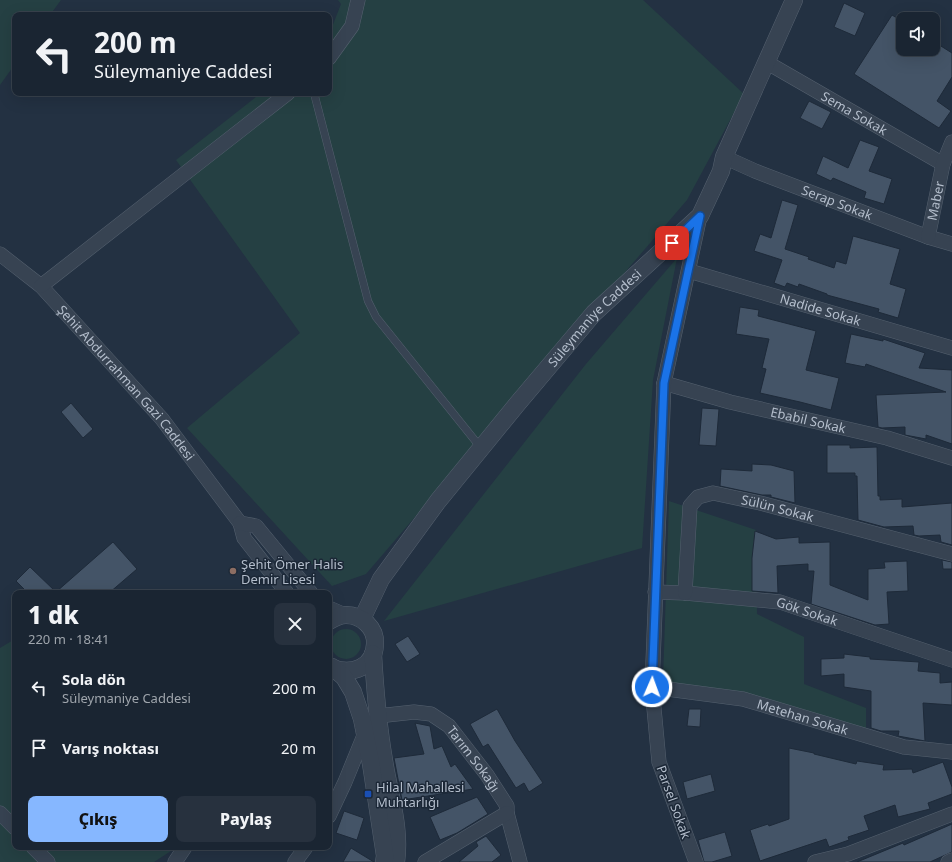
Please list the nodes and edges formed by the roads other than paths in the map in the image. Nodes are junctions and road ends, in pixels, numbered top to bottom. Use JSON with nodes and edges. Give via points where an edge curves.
{"nodes":[{"id":1,"x":358,"y":0,"type":"edge"},
{"id":2,"x":794,"y":0,"type":"edge"},
{"id":3,"x":332,"y":54,"type":"edge"},
{"id":4,"x":766,"y":62,"type":"junction"},
{"id":5,"x":284,"y":96,"type":"edge"},
{"id":6,"x":315,"y":96,"type":"edge"},
{"id":7,"x":952,"y":142,"type":"edge"},
{"id":8,"x":724,"y":157,"type":"junction"},
{"id":9,"x":943,"y":164,"type":"junction"},
{"id":10,"x":700,"y":216,"type":"junction"},
{"id":11,"x":928,"y":237,"type":"junction"},
{"id":12,"x":952,"y":244,"type":"edge"},
{"id":13,"x":0,"y":254,"type":"edge"},
{"id":14,"x":689,"y":271,"type":"junction"},
{"id":15,"x":42,"y":286,"type":"junction"},
{"id":16,"x":952,"y":348,"type":"edge"},
{"id":17,"x":664,"y":383,"type":"junction"},
{"id":18,"x":482,"y":448,"type":"junction"},
{"id":19,"x":952,"y":458,"type":"edge"},
{"id":20,"x":240,"y":523,"type":"junction"},
{"id":21,"x":952,"y":554,"type":"edge"},
{"id":22,"x":285,"y":590,"type":"edge"},
{"id":23,"x":309,"y":590,"type":"edge"},
{"id":24,"x":655,"y":592,"type":"junction"},
{"id":25,"x":685,"y":593,"type":"junction"},
{"id":26,"x":332,"y":609,"type":"edge"},
{"id":27,"x":345,"y":614,"type":"junction"},
{"id":28,"x":332,"y":619,"type":"edge"},
{"id":29,"x":362,"y":619,"type":"junction"},
{"id":30,"x":373,"y":654,"type":"junction"},
{"id":31,"x":952,"y":660,"type":"edge"},
{"id":32,"x":332,"y":667,"type":"edge"},
{"id":33,"x":332,"y":668,"type":"edge"},
{"id":34,"x":652,"y":687,"type":"junction"},
{"id":35,"x":378,"y":716,"type":"junction"},
{"id":36,"x":365,"y":733,"type":"junction"},
{"id":37,"x":952,"y":752,"type":"edge"},
{"id":38,"x":332,"y":810,"type":"edge"},
{"id":39,"x":0,"y":813,"type":"edge"},
{"id":40,"x":507,"y":813,"type":"junction"},
{"id":41,"x":952,"y":814,"type":"edge"},
{"id":42,"x":12,"y":825,"type":"edge"},
{"id":43,"x":36,"y":850,"type":"edge"},
{"id":44,"x":183,"y":850,"type":"edge"},
{"id":45,"x":304,"y":850,"type":"edge"},
{"id":46,"x":952,"y":860,"type":"edge"},
{"id":47,"x":48,"y":862,"type":"edge"},
{"id":48,"x":175,"y":862,"type":"edge"},
{"id":49,"x":295,"y":862,"type":"edge"},
{"id":50,"x":384,"y":862,"type":"edge"},
{"id":51,"x":396,"y":862,"type":"edge"},
{"id":52,"x":425,"y":862,"type":"edge"},
{"id":53,"x":520,"y":862,"type":"edge"},
{"id":54,"x":696,"y":862,"type":"edge"},
{"id":55,"x":815,"y":862,"type":"edge"},
{"id":56,"x":948,"y":862,"type":"edge"}],
"edges":[{"from":1,"to":3,"type":"street","via":[[352,26]]},
{"from":2,"to":4,"type":"street","name":"Süleymaniye Caddesi"},
{"from":4,"to":8,"type":"street","name":"Süleymaniye Caddesi"},
{"from":4,"to":9,"type":"street","name":"Sema Sokak"},
{"from":5,"to":15,"type":"street"},
{"from":6,"to":18,"type":"lane","via":[[368,301],[376,317]]},
{"from":7,"to":9,"type":"street","name":"Maber"},
{"from":8,"to":10,"type":"street","name":"Süleymaniye Caddesi","via":[[721,171]]},
{"from":8,"to":11,"type":"street","name":"Serap Sokak","via":[[755,172]]},
{"from":9,"to":11,"type":"street","name":"Maber"},
{"from":10,"to":14,"type":"street","name":"Parsel Sokak"},
{"from":10,"to":18,"type":"street","name":"Süleymaniye Caddesi","via":[[594,313]]},
{"from":11,"to":12,"type":"street","name":"Serap Sokak"},
{"from":13,"to":15,"type":"street","name":"Şehit Abdurrahman Gazi Caddesi"},
{"from":14,"to":16,"type":"street","name":"Nadide Sokak"},
{"from":14,"to":17,"type":"street","name":"Parsel Sokak"},
{"from":15,"to":20,"type":"street","name":"Şehit Abdurrahman Gazi Caddesi","via":[[162,419]]},
{"from":17,"to":19,"type":"street","name":"Ebabil Sokak","via":[[730,402],[887,438]]},
{"from":17,"to":24,"type":"street","name":"Parsel Sokak"},
{"from":18,"to":29,"type":"street","name":"Süleymaniye Caddesi","via":[[438,501],[381,579]]},
{"from":20,"to":22,"type":"street","name":"Şehit Abdurrahman Gazi Caddesi","via":[[244,538]]},
{"from":20,"to":23,"type":"street","via":[[256,526]]},
{"from":21,"to":25,"type":"street","name":"Sülün Sokak","via":[[713,493],[698,497],[690,506]]},
{"from":24,"to":25,"type":"street","name":"Gök Sokak"},
{"from":24,"to":34,"type":"street","name":"Parsel Sokak"},
{"from":25,"to":31,"type":"street","name":"Gök Sokak","via":[[780,602]]},
{"from":26,"to":27,"type":"street"},
{"from":27,"to":28,"type":"street"},
{"from":27,"to":29,"type":"street"},
{"from":29,"to":30,"type":"street","via":[[374,634]]},
{"from":30,"to":32,"type":"street","via":[[368,662],[356,670],[341,671]]},
{"from":30,"to":35,"type":"street"},
{"from":33,"to":36,"type":"street","via":[[344,678],[353,692]]},
{"from":34,"to":37,"type":"street","name":"Metehan Sokak","via":[[743,699],[904,747]]},
{"from":34,"to":54,"type":"street","name":"Parsel Sokak","via":[[659,762]]},
{"from":35,"to":40,"type":"street","name":"Tarım Sokağı","via":[[425,713],[449,726],[508,806]]},
{"from":35,"to":51,"type":"street","via":[[383,759],[397,822]]},
{"from":36,"to":38,"type":"street"},
{"from":36,"to":50,"type":"street"},
{"from":39,"to":42,"type":"street"},
{"from":40,"to":52,"type":"street"},
{"from":40,"to":53,"type":"street","name":"Tarım Sokağı"},
{"from":41,"to":55,"type":"street","via":[[848,854]]},
{"from":43,"to":47,"type":"street"},
{"from":44,"to":48,"type":"street"},
{"from":45,"to":49,"type":"street"},
{"from":46,"to":56,"type":"street"}]}
